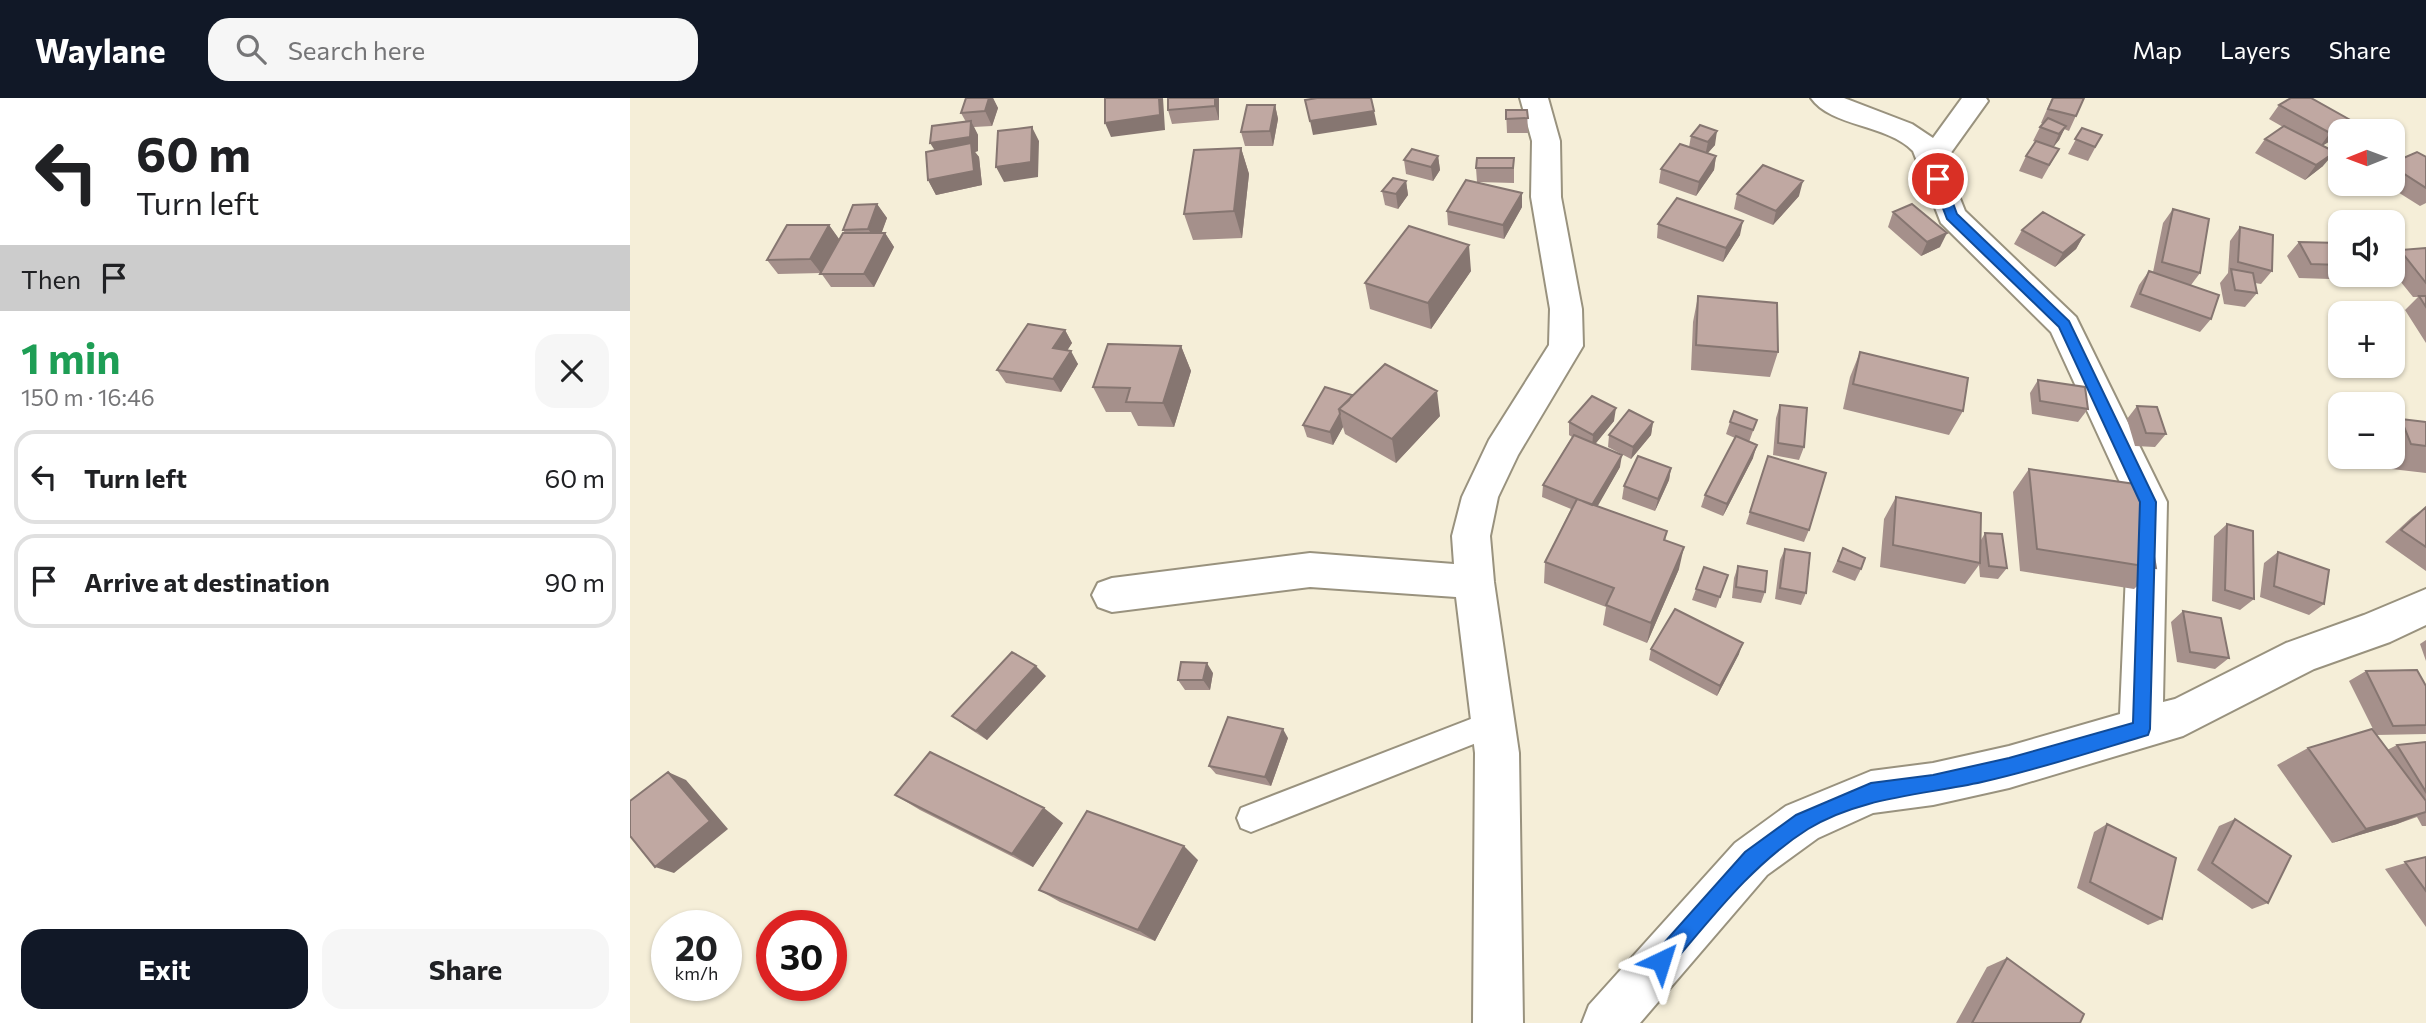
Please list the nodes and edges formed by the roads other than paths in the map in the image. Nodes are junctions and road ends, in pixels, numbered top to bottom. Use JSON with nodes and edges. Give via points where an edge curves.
{"nodes":[{"id":1,"x":1534,"y":98,"type":"edge"},
{"id":2,"x":1825,"y":98,"type":"edge"},
{"id":3,"x":1974,"y":101,"type":"dead end"},
{"id":4,"x":1931,"y":160,"type":"junction"},
{"id":5,"x":1474,"y":582,"type":"junction"},
{"id":6,"x":1112,"y":595,"type":"dead end"},
{"id":7,"x":2426,"y":606,"type":"edge"},
{"id":8,"x":1494,"y":723,"type":"junction"},
{"id":9,"x":2141,"y":729,"type":"junction"},
{"id":10,"x":1251,"y":818,"type":"dead end"},
{"id":11,"x":1498,"y":1023,"type":"edge"},
{"id":12,"x":1607,"y":1023,"type":"edge"}],
"edges":[{"from":1,"to":5,"type":"street","via":[[1546,141],[1546,197],[1566,309],[1566,346],[1502,450],[1480,497],[1471,536]]},
{"from":2,"to":4,"type":"street","via":[[1911,134],[1925,145]]},
{"from":3,"to":4,"type":"street"},
{"from":4,"to":9,"type":"street","via":[[1952,216],[2064,325],[2148,502]]},
{"from":5,"to":6,"type":"street","via":[[1310,570]]},
{"from":5,"to":8,"type":"street"},
{"from":7,"to":9,"type":"street","via":[[2300,656],[2183,716]]},
{"from":8,"to":10,"type":"lane"},
{"from":8,"to":11,"type":"street"},
{"from":9,"to":12,"type":"street","via":[[2009,767],[1871,792],[1802,822],[1751,859]]}]}
